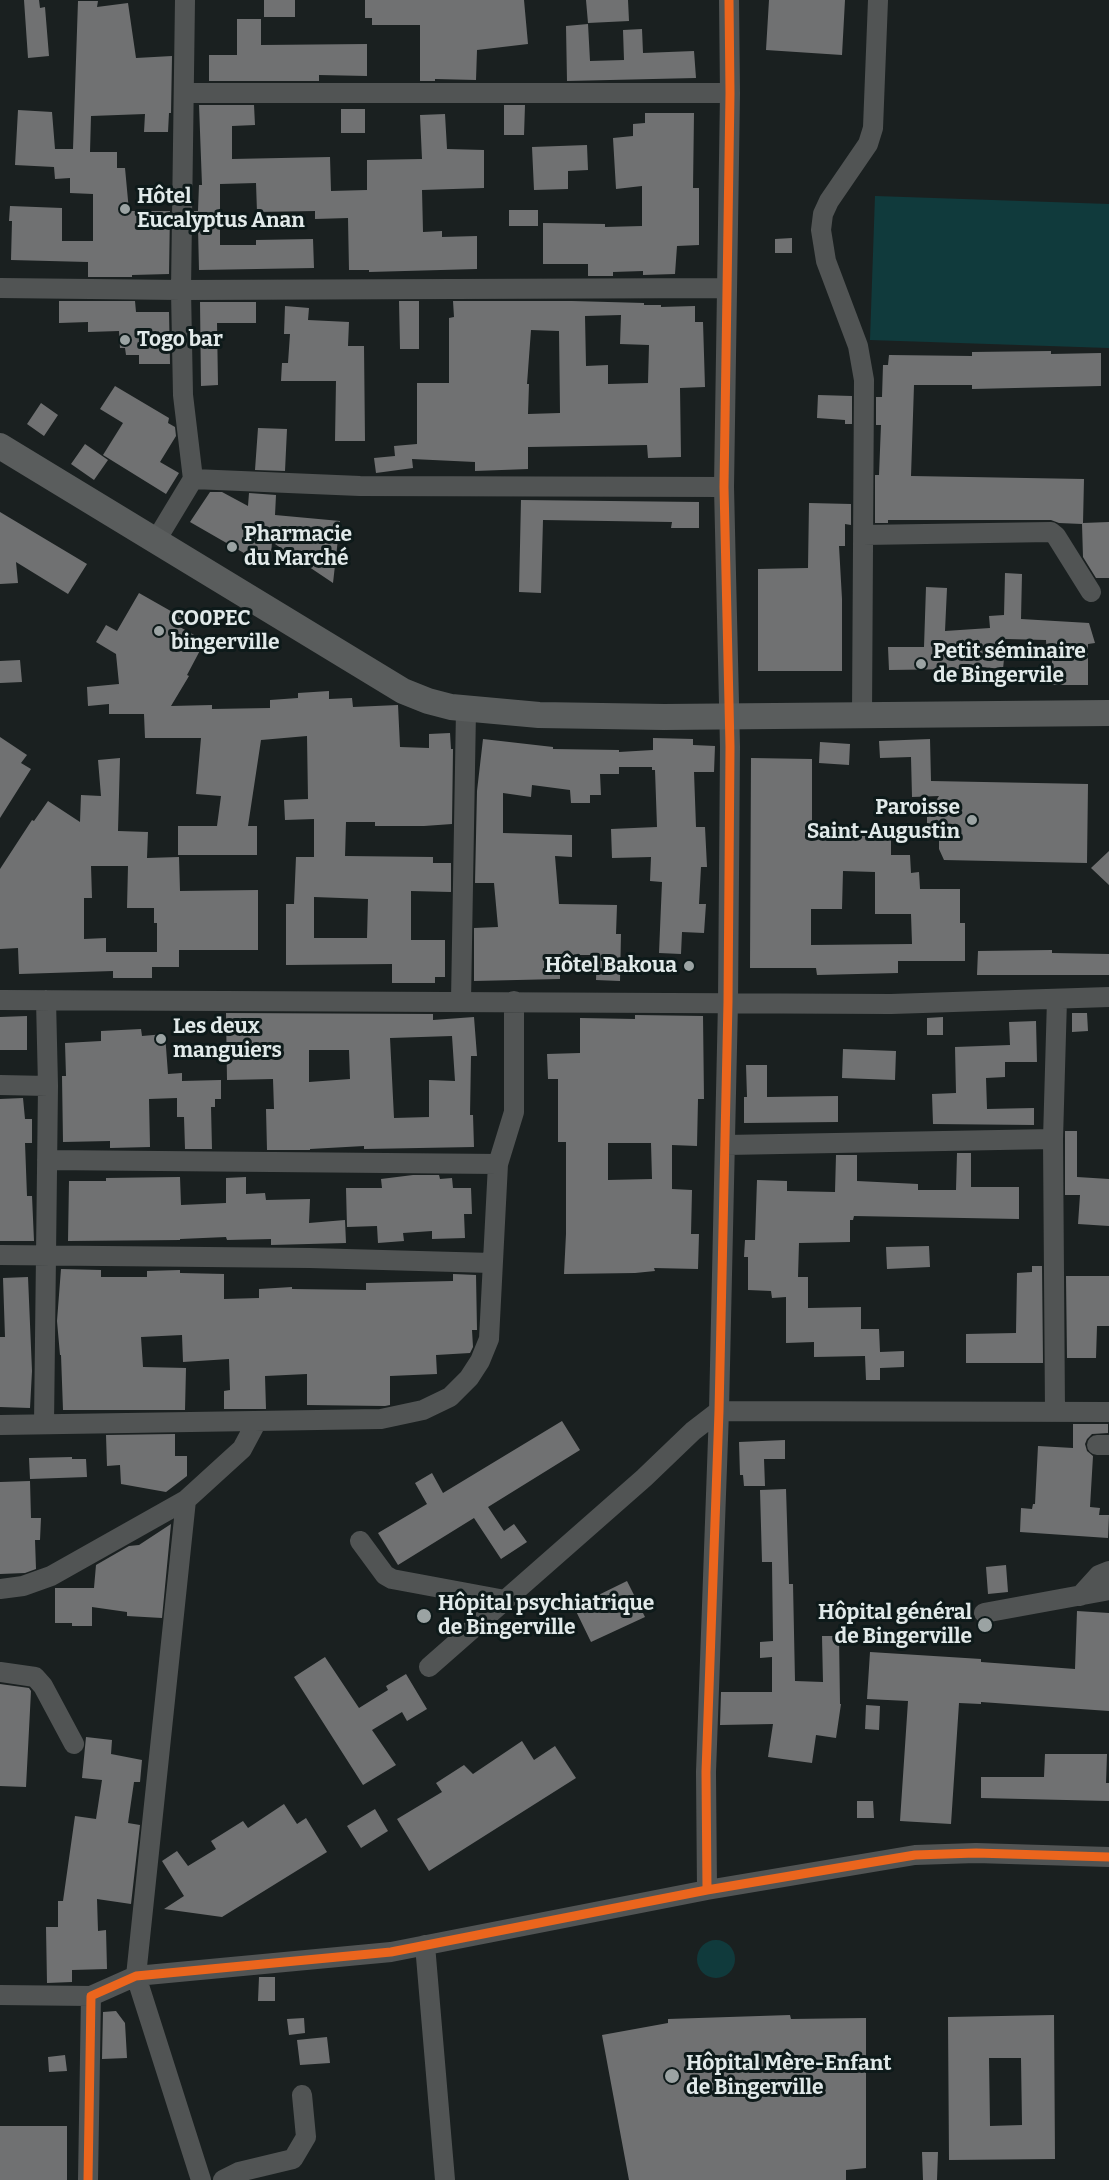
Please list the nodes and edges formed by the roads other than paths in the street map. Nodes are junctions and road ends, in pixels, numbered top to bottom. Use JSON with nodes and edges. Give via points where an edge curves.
{"nodes":[{"id":1,"x":185,"y":0,"type":"edge"},
{"id":2,"x":729,"y":0,"type":"edge"},
{"id":3,"x":878,"y":0,"type":"edge"},
{"id":4,"x":184,"y":93,"type":"junction"},
{"id":5,"x":730,"y":93,"type":"junction"},
{"id":6,"x":0,"y":288,"type":"edge"},
{"id":7,"x":727,"y":288,"type":"junction"},
{"id":8,"x":181,"y":290,"type":"junction"},
{"id":9,"x":0,"y":446,"type":"edge"},
{"id":10,"x":193,"y":479,"type":"junction"},
{"id":11,"x":724,"y":487,"type":"junction"},
{"id":12,"x":863,"y":535,"type":"junction"},
{"id":13,"x":155,"y":542,"type":"junction"},
{"id":14,"x":1091,"y":592,"type":"dead end"},
{"id":15,"x":466,"y":710,"type":"junction"},
{"id":16,"x":1109,"y":713,"type":"edge"},
{"id":17,"x":862,"y":715,"type":"junction"},
{"id":18,"x":729,"y":716,"type":"junction"},
{"id":19,"x":1109,"y":997,"type":"edge"},
{"id":20,"x":1057,"y":999,"type":"junction"},
{"id":21,"x":0,"y":1000,"type":"edge"},
{"id":22,"x":46,"y":1000,"type":"junction"},
{"id":23,"x":461,"y":1001,"type":"junction"},
{"id":24,"x":514,"y":1001,"type":"junction"},
{"id":25,"x":728,"y":1002,"type":"junction"},
{"id":26,"x":0,"y":1085,"type":"edge"},
{"id":27,"x":48,"y":1086,"type":"junction"},
{"id":28,"x":1053,"y":1139,"type":"junction"},
{"id":29,"x":726,"y":1145,"type":"junction"},
{"id":30,"x":47,"y":1160,"type":"junction"},
{"id":31,"x":498,"y":1164,"type":"junction"},
{"id":32,"x":47,"y":1254,"type":"junction"},
{"id":33,"x":0,"y":1255,"type":"edge"},
{"id":34,"x":492,"y":1263,"type":"junction"},
{"id":35,"x":719,"y":1411,"type":"junction"},
{"id":36,"x":1055,"y":1412,"type":"junction"},
{"id":37,"x":1109,"y":1412,"type":"edge"},
{"id":38,"x":257,"y":1421,"type":"junction"},
{"id":39,"x":44,"y":1424,"type":"junction"},
{"id":40,"x":0,"y":1425,"type":"edge"},
{"id":41,"x":186,"y":1500,"type":"junction"},
{"id":42,"x":360,"y":1541,"type":"dead end"},
{"id":43,"x":1109,"y":1571,"type":"edge"},
{"id":44,"x":0,"y":1589,"type":"edge"},
{"id":45,"x":1109,"y":1590,"type":"edge"},
{"id":46,"x":1080,"y":1596,"type":"junction"},
{"id":47,"x":505,"y":1600,"type":"junction"},
{"id":48,"x":984,"y":1613,"type":"dead end"},
{"id":49,"x":429,"y":1667,"type":"dead end"},
{"id":50,"x":0,"y":1672,"type":"edge"},
{"id":51,"x":74,"y":1744,"type":"dead end"},
{"id":52,"x":1109,"y":1857,"type":"edge"},
{"id":53,"x":707,"y":1890,"type":"junction"},
{"id":54,"x":425,"y":1945,"type":"junction"},
{"id":55,"x":136,"y":1976,"type":"junction"},
{"id":56,"x":0,"y":1995,"type":"edge"},
{"id":57,"x":91,"y":1996,"type":"junction"},
{"id":58,"x":302,"y":2095,"type":"dead end"},
{"id":59,"x":88,"y":2180,"type":"edge"},
{"id":60,"x":201,"y":2180,"type":"edge"},
{"id":61,"x":223,"y":2180,"type":"edge"},
{"id":62,"x":445,"y":2180,"type":"edge"}],
"edges":[{"from":1,"to":4,"type":"street"},
{"from":2,"to":5,"type":"street"},
{"from":3,"to":12,"type":"street","via":[[873,128],[868,144],[829,201],[821,230],[826,261],[862,364]]},
{"from":4,"to":5,"type":"street"},
{"from":4,"to":8,"type":"street"},
{"from":5,"to":7,"type":"street"},
{"from":6,"to":8,"type":"street"},
{"from":7,"to":8,"type":"street"},
{"from":7,"to":11,"type":"street"},
{"from":8,"to":10,"type":"street","via":[[183,395]]},
{"from":9,"to":13,"type":"main road"},
{"from":10,"to":11,"type":"street","via":[[360,486]]},
{"from":10,"to":13,"type":"street"},
{"from":11,"to":18,"type":"street"},
{"from":12,"to":14,"type":"street","via":[[1051,532]]},
{"from":12,"to":17,"type":"street"},
{"from":13,"to":15,"type":"main road","via":[[403,691]]},
{"from":15,"to":18,"type":"main road","via":[[539,715]]},
{"from":15,"to":23,"type":"street"},
{"from":16,"to":17,"type":"main road"},
{"from":17,"to":18,"type":"main road"},
{"from":18,"to":25,"type":"street"},
{"from":19,"to":20,"type":"street"},
{"from":20,"to":25,"type":"street","via":[[891,1004]]},
{"from":20,"to":28,"type":"street"},
{"from":21,"to":22,"type":"street"},
{"from":22,"to":23,"type":"street"},
{"from":22,"to":27,"type":"street"},
{"from":23,"to":24,"type":"street"},
{"from":24,"to":25,"type":"street"},
{"from":24,"to":31,"type":"street","via":[[514,1112]]},
{"from":25,"to":29,"type":"street"},
{"from":26,"to":27,"type":"street"},
{"from":27,"to":30,"type":"street"},
{"from":28,"to":29,"type":"street"},
{"from":28,"to":36,"type":"street"},
{"from":29,"to":35,"type":"street"},
{"from":30,"to":31,"type":"street"},
{"from":30,"to":32,"type":"street"},
{"from":31,"to":34,"type":"street"},
{"from":32,"to":33,"type":"street"},
{"from":32,"to":34,"type":"street"},
{"from":32,"to":39,"type":"street"},
{"from":34,"to":38,"type":"street","via":[[489,1339],[469,1378],[450,1397],[423,1410],[381,1419]]},
{"from":35,"to":36,"type":"street"},
{"from":35,"to":47,"type":"street"},
{"from":35,"to":53,"type":"street","via":[[706,1772]]},
{"from":36,"to":37,"type":"street"},
{"from":38,"to":39,"type":"street"},
{"from":38,"to":41,"type":"street","via":[[242,1449]]},
{"from":39,"to":40,"type":"street"},
{"from":41,"to":44,"type":"street","via":[[51,1576]]},
{"from":41,"to":55,"type":"street"},
{"from":42,"to":47,"type":"street","via":[[392,1579]]},
{"from":43,"to":46,"type":"street","via":[[1099,1575]]},
{"from":45,"to":46,"type":"street"},
{"from":46,"to":48,"type":"street"},
{"from":47,"to":49,"type":"street"},
{"from":50,"to":51,"type":"street","via":[[34,1677],[43,1686]]},
{"from":52,"to":53,"type":"street","via":[[915,1855]]},
{"from":53,"to":54,"type":"street"},
{"from":54,"to":55,"type":"street","via":[[391,1952]]},
{"from":54,"to":62,"type":"street"},
{"from":55,"to":57,"type":"street"},
{"from":55,"to":60,"type":"street"},
{"from":56,"to":57,"type":"street"},
{"from":57,"to":59,"type":"street"},
{"from":58,"to":61,"type":"street","via":[[306,2137],[293,2160],[239,2172]]}]}
